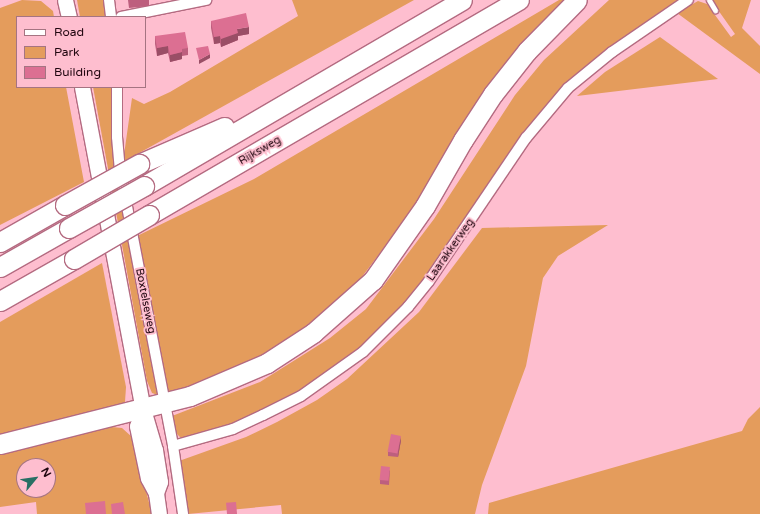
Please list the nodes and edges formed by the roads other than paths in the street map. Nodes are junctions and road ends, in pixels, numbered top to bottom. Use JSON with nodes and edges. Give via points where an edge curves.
{"nodes":[{"id":1,"x":65,"y":0,"type":"edge"},
{"id":2,"x":109,"y":0,"type":"edge"},
{"id":3,"x":206,"y":0,"type":"edge"},
{"id":4,"x":462,"y":0,"type":"edge"},
{"id":5,"x":519,"y":0,"type":"edge"},
{"id":6,"x":578,"y":0,"type":"edge"},
{"id":7,"x":688,"y":0,"type":"edge"},
{"id":8,"x":709,"y":0,"type":"edge"},
{"id":9,"x":715,"y":10,"type":"dead end"},
{"id":10,"x":69,"y":16,"type":"edge"},
{"id":11,"x":110,"y":16,"type":"edge"},
{"id":12,"x":127,"y":16,"type":"edge"},
{"id":13,"x":82,"y":88,"type":"edge"},
{"id":14,"x":117,"y":88,"type":"edge"},
{"id":15,"x":313,"y":88,"type":"junction"},
{"id":16,"x":0,"y":242,"type":"edge"},
{"id":17,"x":0,"y":268,"type":"edge"},
{"id":18,"x":0,"y":301,"type":"edge"},
{"id":19,"x":164,"y":404,"type":"junction"},
{"id":20,"x":143,"y":409,"type":"junction"},
{"id":21,"x":0,"y":444,"type":"edge"},
{"id":22,"x":173,"y":446,"type":"junction"},
{"id":23,"x":159,"y":514,"type":"edge"},
{"id":24,"x":183,"y":514,"type":"edge"}],
"edges":[{"from":1,"to":10,"type":"main road"},
{"from":2,"to":11,"type":"street"},
{"from":3,"to":12,"type":"street"},
{"from":4,"to":15,"type":"highway"},
{"from":5,"to":18,"type":"highway","name":"Rijksweg","bridge":true},
{"from":6,"to":19,"type":"highway","via":[[546,30],[493,94],[397,247],[361,291],[313,333],[267,363],[214,387]]},
{"from":7,"to":22,"type":"street","name":"Laarakkerweg","via":[[593,66],[563,94],[526,138],[429,281],[408,307],[363,352],[301,396],[263,416],[233,429]]},
{"from":8,"to":9,"type":"lane"},
{"from":13,"to":20,"type":"main road","name":"Boxtelseweg"},
{"from":14,"to":19,"type":"street","name":"Boxtelseweg","via":[[116,137],[120,170]]},
{"from":15,"to":16,"type":"highway","bridge":true,"via":[[139,164]]},
{"from":15,"to":17,"type":"highway","bridge":true},
{"from":19,"to":20,"type":"highway"},
{"from":19,"to":22,"type":"street","name":"Boxtelseweg"},
{"from":20,"to":21,"type":"highway"},
{"from":20,"to":23,"type":"main road","name":"Boxtelseweg","via":[[150,428],[160,482],[156,493]]},
{"from":22,"to":24,"type":"street","name":"Boxtelseweg"}]}
